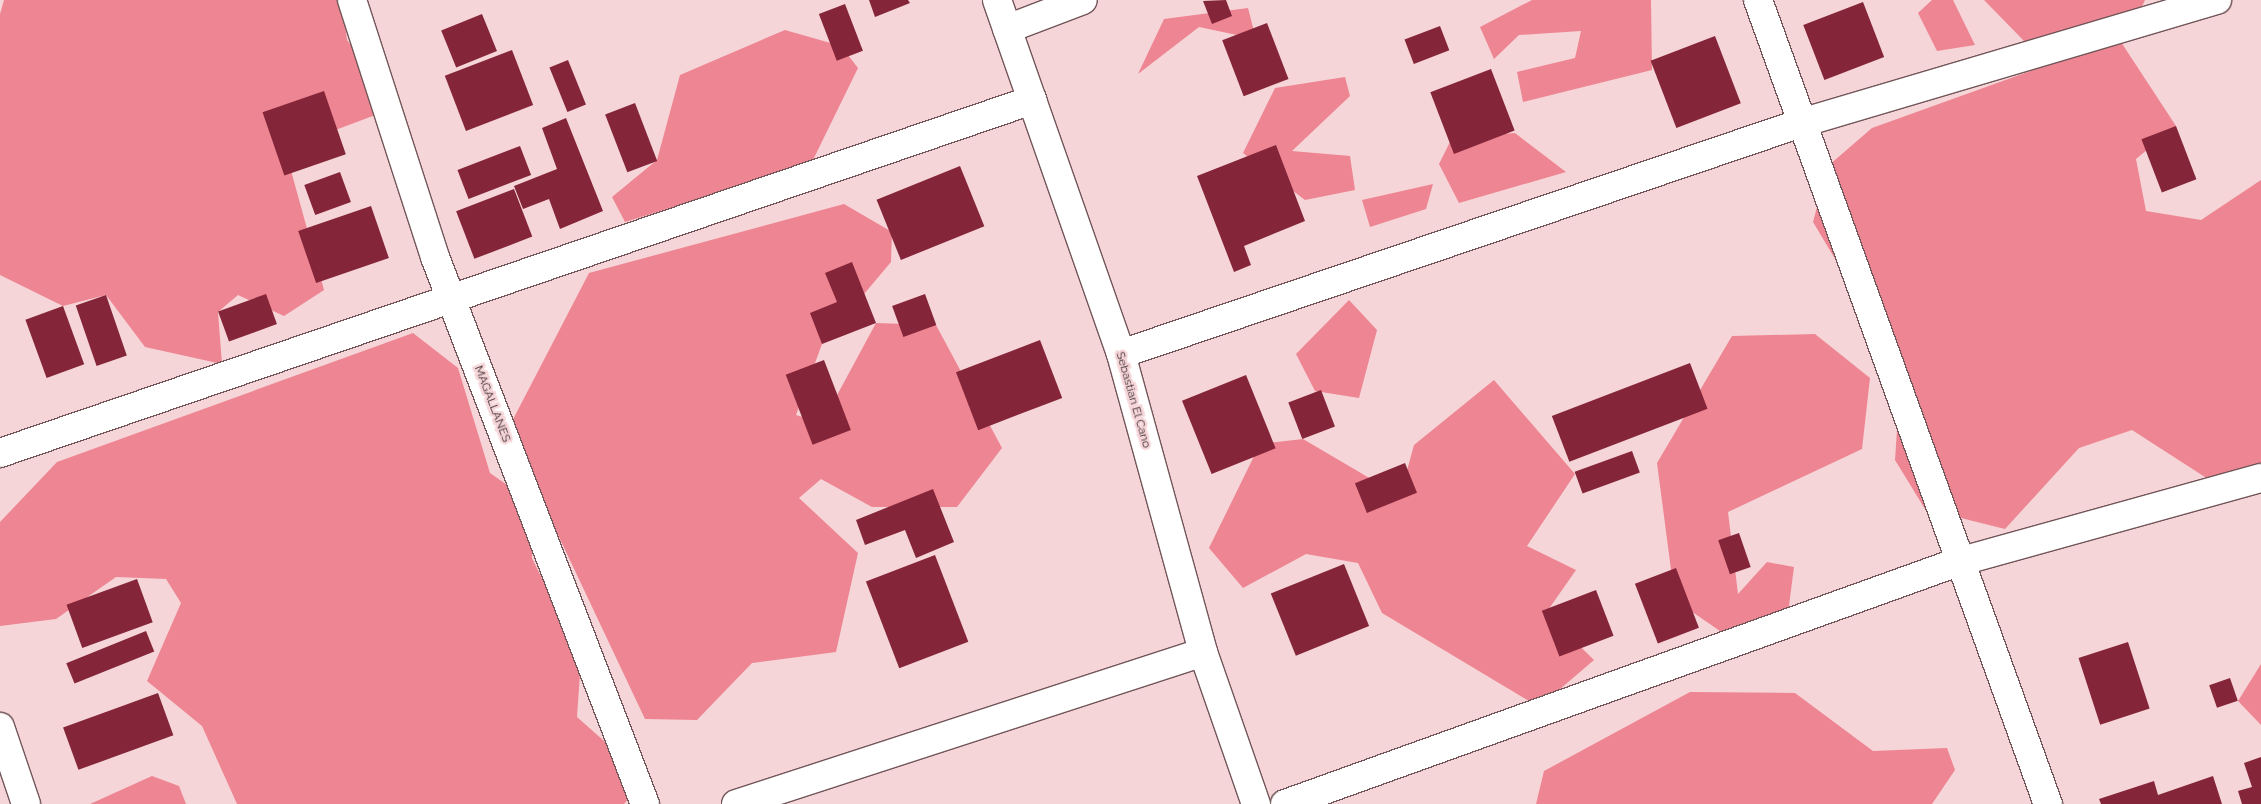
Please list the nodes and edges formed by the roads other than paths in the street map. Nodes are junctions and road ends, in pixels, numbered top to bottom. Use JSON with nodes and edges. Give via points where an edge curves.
{"nodes":[{"id":1,"x":352,"y":0,"type":"edge"},
{"id":2,"x":997,"y":0,"type":"edge"},
{"id":3,"x":1083,"y":0,"type":"edge"},
{"id":4,"x":1758,"y":0,"type":"edge"},
{"id":5,"x":2217,"y":0,"type":"edge"},
{"id":6,"x":1007,"y":29,"type":"junction"},
{"id":7,"x":1032,"y":100,"type":"junction"},
{"id":8,"x":1800,"y":122,"type":"junction"},
{"id":9,"x":450,"y":297,"type":"junction"},
{"id":10,"x":1121,"y":354,"type":"junction"},
{"id":11,"x":0,"y":453,"type":"edge"},
{"id":12,"x":2261,"y":478,"type":"edge"},
{"id":13,"x":1958,"y":562,"type":"junction"},
{"id":14,"x":1203,"y":652,"type":"junction"},
{"id":15,"x":0,"y":727,"type":"edge"},
{"id":16,"x":26,"y":804,"type":"edge"},
{"id":17,"x":645,"y":804,"type":"edge"},
{"id":18,"x":736,"y":804,"type":"edge"},
{"id":19,"x":1256,"y":804,"type":"edge"},
{"id":20,"x":1285,"y":804,"type":"edge"},
{"id":21,"x":2048,"y":804,"type":"edge"}],
"edges":[{"from":1,"to":9,"type":"street","name":"MAGALLANES"},
{"from":2,"to":6,"type":"street","name":"Sebastian El Cano"},
{"from":3,"to":6,"type":"street"},
{"from":4,"to":8,"type":"street"},
{"from":5,"to":8,"type":"street"},
{"from":6,"to":7,"type":"street","name":"Sebastian El Cano"},
{"from":7,"to":9,"type":"street"},
{"from":7,"to":10,"type":"street","name":"Sebastian El Cano"},
{"from":8,"to":10,"type":"street"},
{"from":8,"to":13,"type":"street"},
{"from":9,"to":11,"type":"street"},
{"from":9,"to":17,"type":"street","name":"MAGALLANES"},
{"from":10,"to":14,"type":"street","name":"Sebastian El Cano"},
{"from":12,"to":13,"type":"street"},
{"from":13,"to":20,"type":"street"},
{"from":13,"to":21,"type":"street"},
{"from":14,"to":18,"type":"street"},
{"from":14,"to":19,"type":"street","name":"Sebastian El Cano"},
{"from":15,"to":16,"type":"street"}]}
